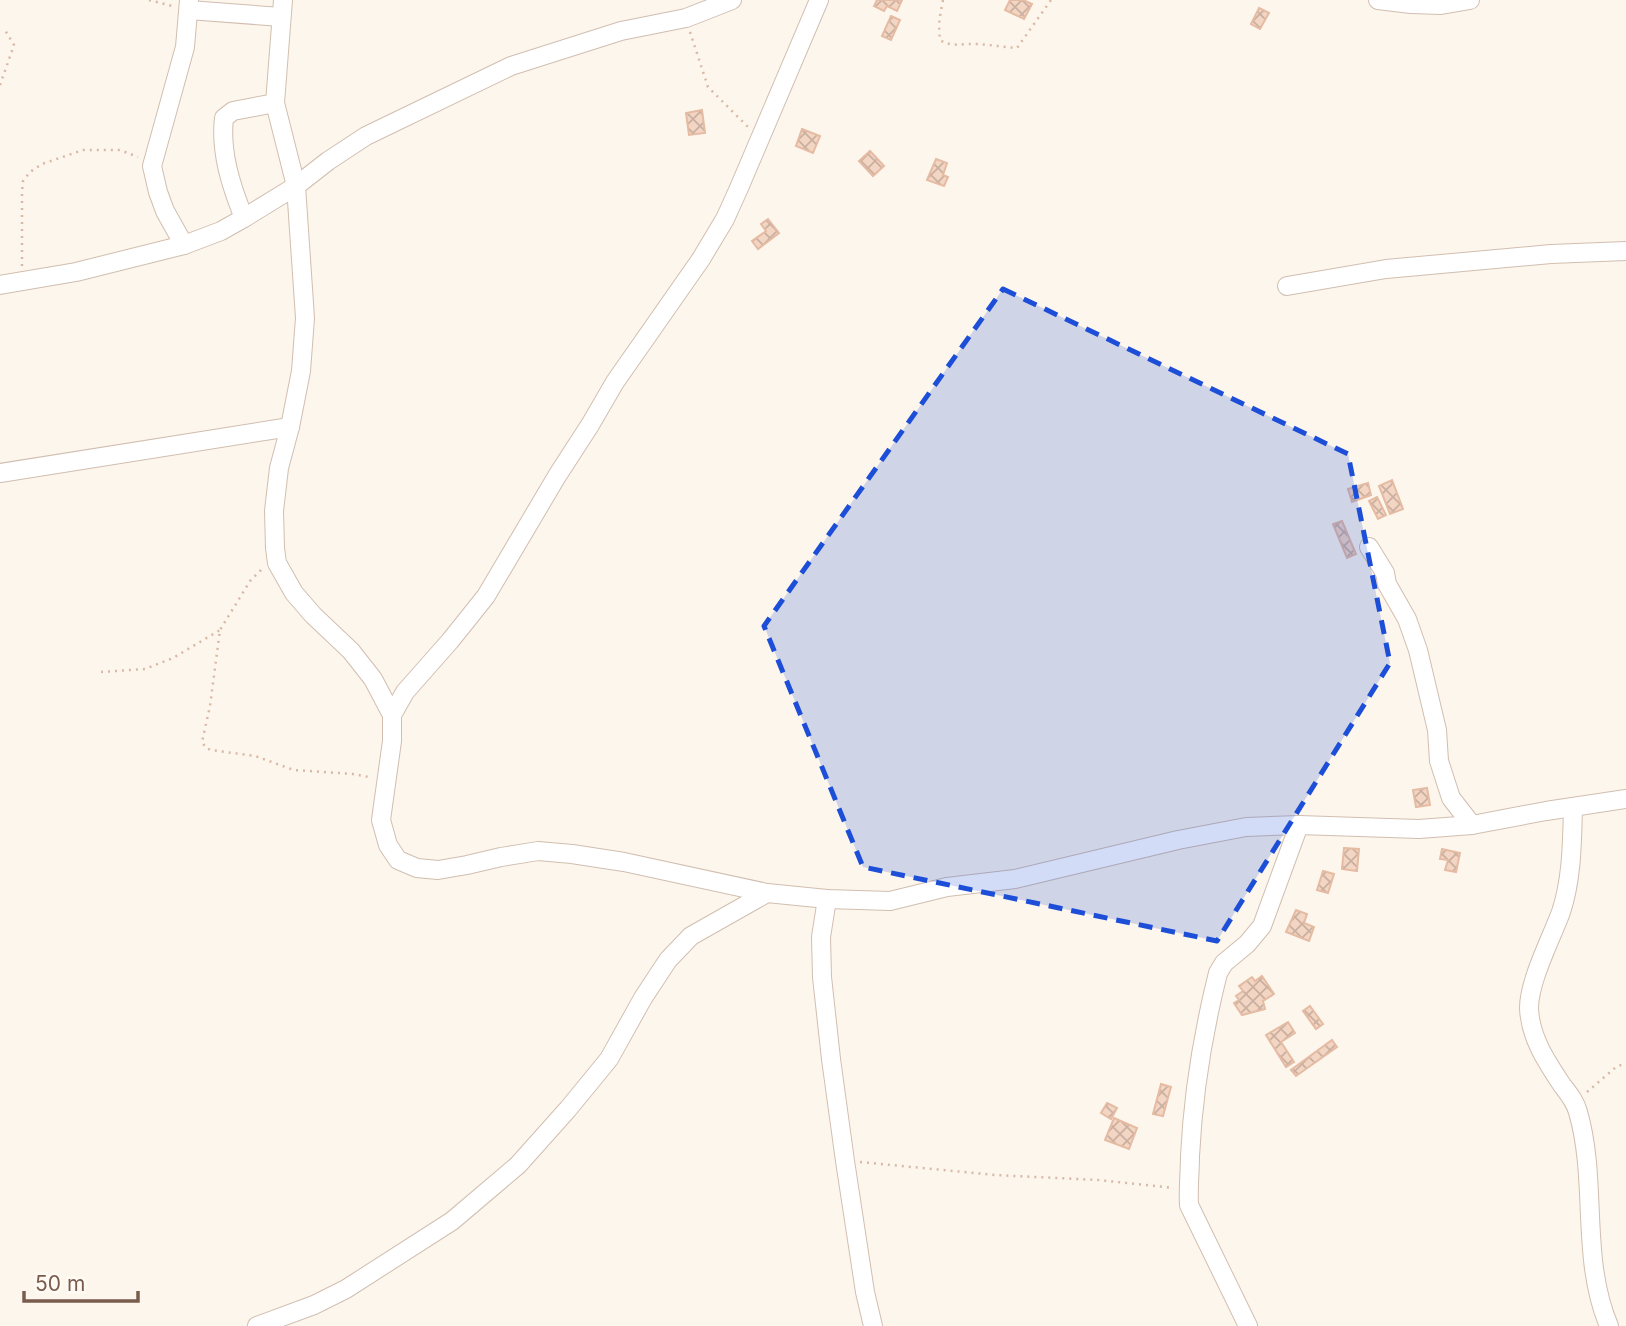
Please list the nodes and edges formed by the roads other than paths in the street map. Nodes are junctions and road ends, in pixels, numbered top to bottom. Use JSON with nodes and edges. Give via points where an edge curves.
{"nodes":[{"id":1,"x":732,"y":0,"type":"edge"},
{"id":2,"x":819,"y":0,"type":"edge"},
{"id":3,"x":1378,"y":0,"type":"edge"},
{"id":4,"x":1470,"y":0,"type":"edge"},
{"id":5,"x":189,"y":5,"type":"edge"},
{"id":6,"x":282,"y":9,"type":"edge"},
{"id":7,"x":275,"y":103,"type":"junction"},
{"id":8,"x":296,"y":186,"type":"junction"},
{"id":9,"x":244,"y":218,"type":"junction"},
{"id":10,"x":184,"y":246,"type":"junction"},
{"id":11,"x":1626,"y":251,"type":"edge"},
{"id":12,"x":0,"y":285,"type":"edge"},
{"id":13,"x":1287,"y":286,"type":"dead end"},
{"id":14,"x":290,"y":426,"type":"junction"},
{"id":15,"x":0,"y":473,"type":"edge"},
{"id":16,"x":1368,"y":547,"type":"dead end"},
{"id":17,"x":392,"y":715,"type":"junction"},
{"id":18,"x":1626,"y":799,"type":"edge"},
{"id":19,"x":1573,"y":807,"type":"junction"},
{"id":20,"x":1299,"y":824,"type":"junction"},
{"id":21,"x":1472,"y":825,"type":"junction"},
{"id":22,"x":767,"y":893,"type":"junction"},
{"id":23,"x":827,"y":899,"type":"junction"},
{"id":24,"x":272,"y":1324,"type":"edge"},
{"id":25,"x":873,"y":1326,"type":"edge"},
{"id":26,"x":1248,"y":1326,"type":"edge"},
{"id":27,"x":1609,"y":1326,"type":"edge"}],
"edges":[{"from":1,"to":8,"type":"street","via":[[686,18],[621,31],[511,66],[366,136]]},
{"from":2,"to":17,"type":"street","via":[[725,219],[615,383],[486,596],[405,692]]},
{"from":3,"to":4,"type":"street","via":[[1441,5]]},
{"from":5,"to":6,"type":"street"},
{"from":5,"to":10,"type":"street","via":[[185,47],[152,166],[165,211]]},
{"from":6,"to":7,"type":"street"},
{"from":7,"to":8,"type":"street"},
{"from":7,"to":9,"type":"street","via":[[233,111],[224,118],[228,177]]},
{"from":8,"to":9,"type":"street"},
{"from":8,"to":14,"type":"street","via":[[305,318]]},
{"from":9,"to":10,"type":"street"},
{"from":10,"to":12,"type":"street"},
{"from":11,"to":13,"type":"street","via":[[1387,269]]},
{"from":14,"to":15,"type":"street"},
{"from":14,"to":17,"type":"street","via":[[274,511],[277,563],[294,593],[373,679]]},
{"from":16,"to":21,"type":"street","via":[[1407,619],[1437,730],[1439,761],[1451,798]]},
{"from":17,"to":22,"type":"street","via":[[381,820],[398,860],[438,870],[538,852],[572,854]]},
{"from":18,"to":19,"type":"street"},
{"from":19,"to":21,"type":"street"},
{"from":19,"to":27,"type":"street","via":[[1567,890],[1529,1007],[1537,1045],[1576,1102],[1586,1143],[1597,1287]]},
{"from":20,"to":21,"type":"street","via":[[1419,829]]},
{"from":20,"to":23,"type":"street","via":[[1246,827],[1015,879],[947,887],[890,901]]},
{"from":20,"to":26,"type":"street","via":[[1262,926],[1218,973],[1197,1078],[1189,1205]]},
{"from":22,"to":23,"type":"street"},
{"from":22,"to":24,"type":"street","via":[[691,936],[668,960],[608,1059],[518,1165],[452,1221],[369,1275]]},
{"from":23,"to":25,"type":"street","via":[[821,937],[822,976],[845,1161]]}]}
